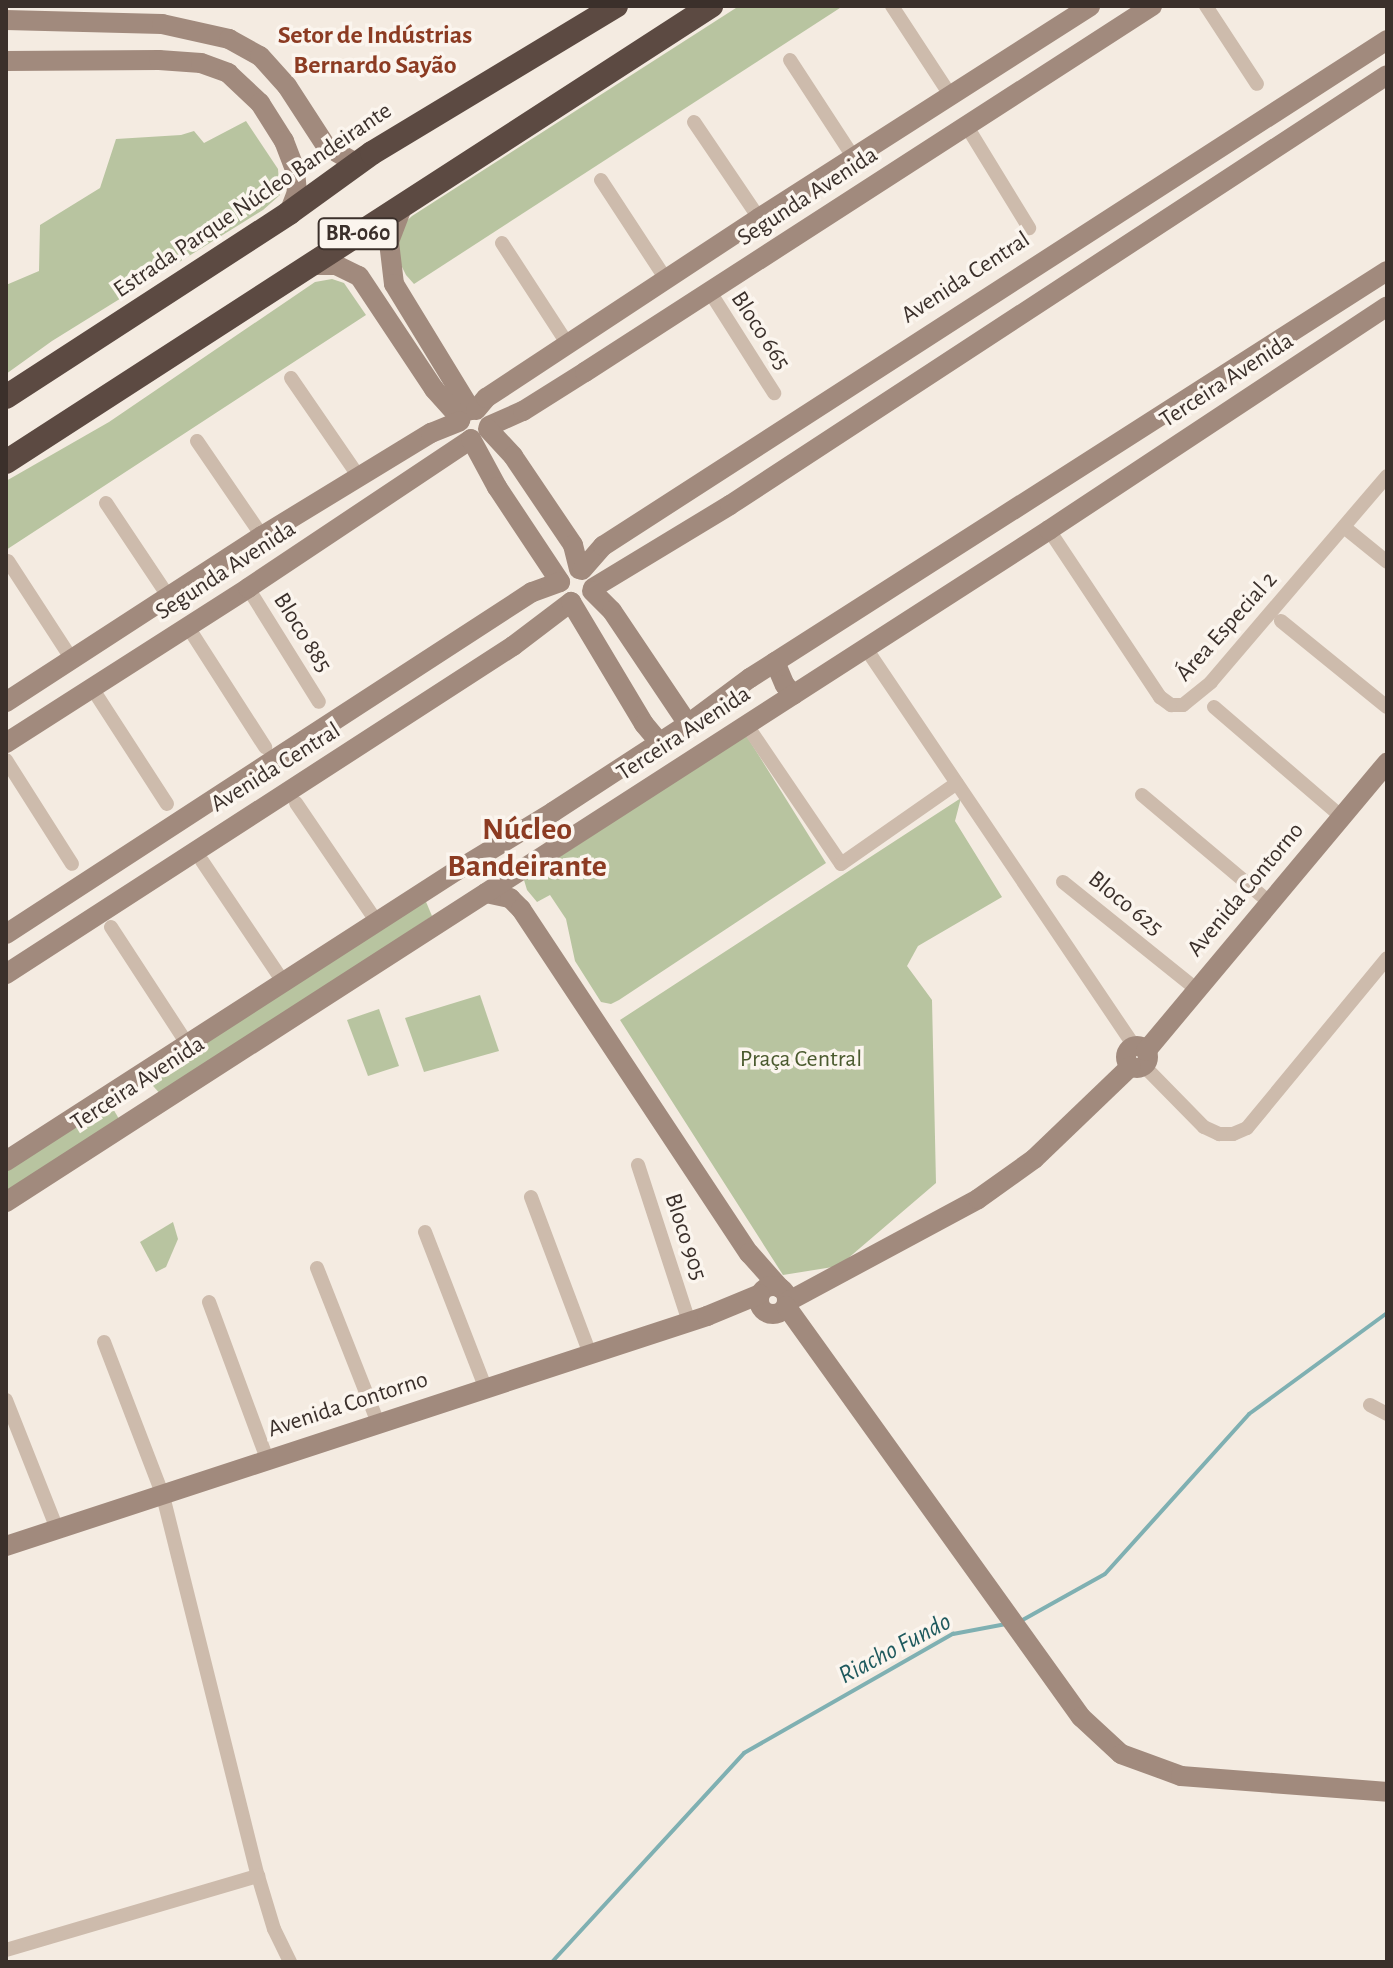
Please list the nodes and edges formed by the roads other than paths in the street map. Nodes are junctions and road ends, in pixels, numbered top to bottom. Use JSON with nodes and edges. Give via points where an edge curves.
{"nodes":[{"id":1,"x":616,"y":6,"type":"edge"},
{"id":2,"x":711,"y":6,"type":"edge"},
{"id":3,"x":892,"y":6,"type":"edge"},
{"id":4,"x":1090,"y":6,"type":"edge"},
{"id":5,"x":1152,"y":6,"type":"edge"},
{"id":6,"x":1206,"y":6,"type":"edge"},
{"id":7,"x":1067,"y":12,"type":"edge"},
{"id":8,"x":95,"y":14,"type":"edge"},
{"id":9,"x":162,"y":15,"type":"edge"},
{"id":10,"x":6,"y":20,"type":"edge"},
{"id":11,"x":1387,"y":40,"type":"edge"},
{"id":12,"x":790,"y":60,"type":"dead end"},
{"id":13,"x":6,"y":61,"type":"edge"},
{"id":14,"x":1387,"y":75,"type":"edge"},
{"id":15,"x":1257,"y":84,"type":"dead end"},
{"id":16,"x":287,"y":86,"type":"junction"},
{"id":17,"x":951,"y":96,"type":"junction"},
{"id":18,"x":260,"y":103,"type":"junction"},
{"id":19,"x":694,"y":122,"type":"dead end"},
{"id":20,"x":966,"y":125,"type":"junction"},
{"id":21,"x":1236,"y":135,"type":"junction"},
{"id":22,"x":1217,"y":148,"type":"junction"},
{"id":23,"x":854,"y":158,"type":"junction"},
{"id":24,"x":357,"y":164,"type":"junction"},
{"id":25,"x":1243,"y":167,"type":"junction"},
{"id":26,"x":601,"y":180,"type":"dead end"},
{"id":27,"x":810,"y":186,"type":"junction"},
{"id":28,"x":785,"y":202,"type":"junction"},
{"id":29,"x":403,"y":205,"type":"junction"},
{"id":30,"x":289,"y":213,"type":"junction"},
{"id":31,"x":824,"y":217,"type":"junction"},
{"id":32,"x":759,"y":218,"type":"junction"},
{"id":33,"x":1029,"y":228,"type":"dead end"},
{"id":34,"x":802,"y":232,"type":"junction"},
{"id":35,"x":502,"y":243,"type":"dead end"},
{"id":36,"x":309,"y":265,"type":"junction"},
{"id":37,"x":1387,"y":271,"type":"edge"},
{"id":38,"x":667,"y":281,"type":"junction"},
{"id":39,"x":710,"y":292,"type":"junction"},
{"id":40,"x":1387,"y":306,"type":"edge"},
{"id":41,"x":412,"y":314,"type":"junction"},
{"id":42,"x":393,"y":327,"type":"junction"},
{"id":43,"x":569,"y":346,"type":"junction"},
{"id":44,"x":291,"y":378,"type":"dead end"},
{"id":45,"x":774,"y":393,"type":"dead end"},
{"id":46,"x":6,"y":397,"type":"edge"},
{"id":47,"x":474,"y":422,"type":"junction"},
{"id":48,"x":197,"y":441,"type":"dead end"},
{"id":49,"x":6,"y":462,"type":"edge"},
{"id":50,"x":713,"y":474,"type":"junction"},
{"id":51,"x":1387,"y":476,"type":"edge"},
{"id":52,"x":359,"y":477,"type":"junction"},
{"id":53,"x":1037,"y":496,"type":"junction"},
{"id":54,"x":106,"y":503,"type":"dead end"},
{"id":55,"x":730,"y":505,"type":"junction"},
{"id":56,"x":1012,"y":513,"type":"junction"},
{"id":57,"x":1344,"y":527,"type":"junction"},
{"id":58,"x":1051,"y":528,"type":"junction"},
{"id":59,"x":262,"y":536,"type":"junction"},
{"id":60,"x":1029,"y":542,"type":"junction"},
{"id":61,"x":8,"y":561,"type":"edge"},
{"id":62,"x":1387,"y":562,"type":"edge"},
{"id":63,"x":207,"y":571,"type":"junction"},
{"id":64,"x":586,"y":580,"type":"junction"},
{"id":65,"x":560,"y":582,"type":"junction"},
{"id":66,"x":188,"y":584,"type":"junction"},
{"id":67,"x":248,"y":588,"type":"junction"},
{"id":68,"x":168,"y":596,"type":"junction"},
{"id":69,"x":226,"y":602,"type":"junction"},
{"id":70,"x":571,"y":602,"type":"junction"},
{"id":71,"x":207,"y":615,"type":"junction"},
{"id":72,"x":1281,"y":621,"type":"dead end"},
{"id":73,"x":188,"y":627,"type":"junction"},
{"id":74,"x":865,"y":647,"type":"junction"},
{"id":75,"x":71,"y":658,"type":"junction"},
{"id":76,"x":775,"y":662,"type":"junction"},
{"id":77,"x":750,"y":678,"type":"junction"},
{"id":78,"x":92,"y":688,"type":"junction"},
{"id":79,"x":794,"y":695,"type":"junction"},
{"id":80,"x":6,"y":702,"type":"edge"},
{"id":81,"x":319,"y":702,"type":"dead end"},
{"id":82,"x":672,"y":705,"type":"junction"},
{"id":83,"x":1214,"y":707,"type":"dead end"},
{"id":84,"x":1387,"y":707,"type":"edge"},
{"id":85,"x":771,"y":709,"type":"junction"},
{"id":86,"x":644,"y":724,"type":"junction"},
{"id":87,"x":688,"y":724,"type":"junction"},
{"id":88,"x":746,"y":724,"type":"junction"},
{"id":89,"x":659,"y":742,"type":"junction"},
{"id":90,"x":6,"y":743,"type":"edge"},
{"id":91,"x":6,"y":760,"type":"edge"},
{"id":92,"x":265,"y":760,"type":"junction"},
{"id":93,"x":1387,"y":763,"type":"edge"},
{"id":94,"x":957,"y":783,"type":"junction"},
{"id":95,"x":1142,"y":795,"type":"dead end"},
{"id":96,"x":288,"y":797,"type":"junction"},
{"id":97,"x":167,"y":804,"type":"dead end"},
{"id":98,"x":1342,"y":817,"type":"junction"},
{"id":99,"x":202,"y":861,"type":"dead end"},
{"id":100,"x":72,"y":864,"type":"dead end"},
{"id":101,"x":456,"y":871,"type":"junction"},
{"id":102,"x":517,"y":874,"type":"junction"},
{"id":103,"x":1063,"y":882,"type":"dead end"},
{"id":104,"x":423,"y":893,"type":"junction"},
{"id":105,"x":478,"y":897,"type":"junction"},
{"id":106,"x":1269,"y":902,"type":"junction"},
{"id":107,"x":521,"y":909,"type":"junction"},
{"id":108,"x":447,"y":917,"type":"junction"},
{"id":109,"x":377,"y":922,"type":"junction"},
{"id":110,"x":111,"y":927,"type":"dead end"},
{"id":111,"x":6,"y":934,"type":"edge"},
{"id":112,"x":1387,"y":958,"type":"edge"},
{"id":113,"x":6,"y":974,"type":"edge"},
{"id":114,"x":284,"y":983,"type":"junction"},
{"id":115,"x":1196,"y":989,"type":"junction"},
{"id":116,"x":188,"y":1045,"type":"junction"},
{"id":117,"x":1138,"y":1057,"type":"junction"},
{"id":118,"x":137,"y":1077,"type":"junction"},
{"id":119,"x":107,"y":1096,"type":"junction"},
{"id":120,"x":155,"y":1105,"type":"junction"},
{"id":121,"x":127,"y":1123,"type":"junction"},
{"id":122,"x":6,"y":1161,"type":"edge"},
{"id":123,"x":638,"y":1165,"type":"dead end"},
{"id":124,"x":531,"y":1197,"type":"dead end"},
{"id":125,"x":6,"y":1202,"type":"edge"},
{"id":126,"x":425,"y":1232,"type":"dead end"},
{"id":127,"x":317,"y":1268,"type":"dead end"},
{"id":128,"x":775,"y":1300,"type":"junction"},
{"id":129,"x":209,"y":1302,"type":"dead end"},
{"id":130,"x":698,"y":1319,"type":"junction"},
{"id":131,"x":104,"y":1342,"type":"dead end"},
{"id":132,"x":590,"y":1354,"type":"junction"},
{"id":133,"x":485,"y":1387,"type":"junction"},
{"id":134,"x":6,"y":1400,"type":"edge"},
{"id":135,"x":1370,"y":1405,"type":"dead end"},
{"id":136,"x":1387,"y":1414,"type":"edge"},
{"id":137,"x":378,"y":1423,"type":"junction"},
{"id":138,"x":267,"y":1459,"type":"junction"},
{"id":139,"x":163,"y":1496,"type":"junction"},
{"id":140,"x":57,"y":1529,"type":"junction"},
{"id":141,"x":6,"y":1546,"type":"edge"},
{"id":142,"x":1387,"y":1792,"type":"edge"},
{"id":143,"x":258,"y":1876,"type":"junction"},
{"id":144,"x":6,"y":1950,"type":"edge"},
{"id":145,"x":290,"y":1962,"type":"edge"}],
"edges":[{"from":1,"to":24,"type":"highway","name":"Estrada Parque Núcleo Bandeirante","number":"BR-060"},
{"from":2,"to":29,"type":"highway","number":"BR-060"},
{"from":3,"to":17,"type":"street"},
{"from":4,"to":7,"type":"street","name":"Segunda Avenida"},
{"from":5,"to":20,"type":"street","name":"Segunda Avenida"},
{"from":6,"to":15,"type":"street"},
{"from":7,"to":17,"type":"street","name":"Segunda Avenida"},
{"from":8,"to":9,"type":"street"},
{"from":8,"to":10,"type":"street"},
{"from":9,"to":16,"type":"street","via":[[260,56]]},
{"from":11,"to":21,"type":"street","name":"Avenida Central"},
{"from":12,"to":23,"type":"street"},
{"from":13,"to":18,"type":"street","via":[[201,63],[228,73]]},
{"from":14,"to":25,"type":"street"},
{"from":16,"to":18,"type":"street","via":[[284,100],[272,107]]},
{"from":16,"to":24,"type":"street","via":[[326,146]]},
{"from":17,"to":23,"type":"street","name":"Segunda Avenida"},
{"from":18,"to":30,"type":"street","via":[[295,170],[297,192]]},
{"from":19,"to":32,"type":"street"},
{"from":20,"to":31,"type":"street","name":"Segunda Avenida"},
{"from":20,"to":33,"type":"street"},
{"from":21,"to":22,"type":"street","name":"Avenida Central"},
{"from":21,"to":25,"type":"street"},
{"from":22,"to":25,"type":"street"},
{"from":22,"to":50,"type":"street","name":"Avenida Central"},
{"from":23,"to":27,"type":"street","name":"Segunda Avenida"},
{"from":24,"to":30,"type":"highway","name":"Estrada Parque Núcleo Bandeirante","number":"BR-060"},
{"from":25,"to":55,"type":"street"},
{"from":26,"to":38,"type":"street"},
{"from":27,"to":28,"type":"street","name":"Segunda Avenida"},
{"from":27,"to":31,"type":"street","via":[[811,201]]},
{"from":28,"to":32,"type":"street","name":"Segunda Avenida"},
{"from":28,"to":34,"type":"street","via":[[796,212]]},
{"from":29,"to":36,"type":"highway","number":"BR-060"},
{"from":29,"to":41,"type":"street","via":[[392,226],[389,255],[394,284]]},
{"from":30,"to":46,"type":"highway","name":"Estrada Parque Núcleo Bandeirante","number":"BR-060"},
{"from":31,"to":34,"type":"street","name":"Segunda Avenida"},
{"from":32,"to":38,"type":"street","name":"Segunda Avenida"},
{"from":34,"to":39,"type":"street","name":"Segunda Avenida"},
{"from":35,"to":43,"type":"street"},
{"from":36,"to":42,"type":"street","via":[[351,270]]},
{"from":36,"to":49,"type":"highway","number":"BR-060"},
{"from":37,"to":53,"type":"street","name":"Terceira Avenida"},
{"from":38,"to":43,"type":"street","name":"Segunda Avenida"},
{"from":39,"to":45,"type":"street","name":"Bloco 665"},
{"from":39,"to":47,"type":"street","name":"Segunda Avenida","via":[[523,411]]},
{"from":40,"to":58,"type":"street","name":"Terceira Avenida"},
{"from":41,"to":42,"type":"street"},
{"from":41,"to":47,"type":"street"},
{"from":42,"to":47,"type":"street","via":[[443,401]]},
{"from":43,"to":47,"type":"street","name":"Segunda Avenida","via":[[486,398]]},
{"from":44,"to":52,"type":"street"},
{"from":47,"to":52,"type":"street","name":"Segunda Avenida","via":[[431,433]]},
{"from":47,"to":64,"type":"street","via":[[513,456],[573,545]]},
{"from":47,"to":65,"type":"street","via":[[497,487]]},
{"from":47,"to":67,"type":"street","name":"Segunda Avenida"},
{"from":48,"to":59,"type":"street"},
{"from":50,"to":55,"type":"street","via":[[713,490]]},
{"from":50,"to":64,"type":"street","name":"Avenida Central","via":[[603,546]]},
{"from":51,"to":57,"type":"street","name":"Área Especial 2"},
{"from":52,"to":59,"type":"street","name":"Segunda Avenida"},
{"from":53,"to":56,"type":"street","name":"Terceira Avenida"},
{"from":53,"to":58,"type":"street","via":[[1040,513]]},
{"from":54,"to":68,"type":"street"},
{"from":55,"to":64,"type":"street"},
{"from":56,"to":60,"type":"street","via":[[1022,522]]},
{"from":56,"to":76,"type":"street","name":"Terceira Avenida"},
{"from":57,"to":58,"type":"street","name":"Área Especial 2","via":[[1211,682],[1193,700],[1177,706],[1160,697]]},
{"from":57,"to":62,"type":"street"},
{"from":58,"to":60,"type":"street","name":"Terceira Avenida"},
{"from":59,"to":63,"type":"street","name":"Segunda Avenida"},
{"from":60,"to":74,"type":"street","name":"Terceira Avenida"},
{"from":61,"to":75,"type":"street"},
{"from":63,"to":66,"type":"street","name":"Segunda Avenida"},
{"from":63,"to":69,"type":"street"},
{"from":64,"to":65,"type":"street","via":[[568,571]]},
{"from":64,"to":70,"type":"street","via":[[584,600]]},
{"from":64,"to":82,"type":"street"},
{"from":65,"to":70,"type":"street"},
{"from":65,"to":92,"type":"street","name":"Avenida Central","via":[[532,592]]},
{"from":66,"to":68,"type":"street","name":"Segunda Avenida"},
{"from":66,"to":71,"type":"street"},
{"from":67,"to":69,"type":"street","name":"Segunda Avenida"},
{"from":67,"to":81,"type":"street","name":"Bloco 885"},
{"from":68,"to":75,"type":"street","name":"Segunda Avenida"},
{"from":69,"to":71,"type":"street","name":"Segunda Avenida"},
{"from":70,"to":86,"type":"street"},
{"from":70,"to":96,"type":"street","name":"Avenida Central"},
{"from":71,"to":73,"type":"street","name":"Segunda Avenida"},
{"from":72,"to":84,"type":"street"},
{"from":73,"to":78,"type":"street","name":"Segunda Avenida"},
{"from":73,"to":92,"type":"street"},
{"from":74,"to":79,"type":"street","name":"Terceira Avenida"},
{"from":74,"to":94,"type":"street"},
{"from":75,"to":80,"type":"street","name":"Segunda Avenida"},
{"from":76,"to":77,"type":"street","name":"Terceira Avenida"},
{"from":76,"to":79,"type":"street"},
{"from":77,"to":85,"type":"street"},
{"from":77,"to":87,"type":"street","name":"Terceira Avenida"},
{"from":78,"to":90,"type":"street","name":"Segunda Avenida"},
{"from":78,"to":97,"type":"street"},
{"from":79,"to":85,"type":"street","name":"Terceira Avenida"},
{"from":82,"to":86,"type":"street"},
{"from":82,"to":87,"type":"street"},
{"from":83,"to":98,"type":"street"},
{"from":85,"to":88,"type":"street","name":"Terceira Avenida"},
{"from":86,"to":89,"type":"street"},
{"from":87,"to":89,"type":"street","name":"Terceira Avenida"},
{"from":88,"to":94,"type":"street","via":[[841,864]]},
{"from":88,"to":102,"type":"street","name":"Terceira Avenida"},
{"from":89,"to":101,"type":"street","name":"Terceira Avenida"},
{"from":91,"to":100,"type":"street"},
{"from":92,"to":96,"type":"street","via":[[270,786]]},
{"from":92,"to":111,"type":"street","name":"Avenida Central"},
{"from":93,"to":98,"type":"street","name":"Avenida Contorno"},
{"from":94,"to":117,"type":"street"},
{"from":95,"to":106,"type":"street"},
{"from":96,"to":109,"type":"street"},
{"from":96,"to":113,"type":"street","name":"Avenida Central"},
{"from":98,"to":106,"type":"street","name":"Avenida Contorno"},
{"from":99,"to":114,"type":"street"},
{"from":101,"to":104,"type":"street","name":"Terceira Avenida"},
{"from":101,"to":105,"type":"street","via":[[455,885]]},
{"from":102,"to":105,"type":"street","name":"Terceira Avenida"},
{"from":102,"to":107,"type":"street"},
{"from":103,"to":115,"type":"street","name":"Bloco 625"},
{"from":104,"to":108,"type":"street","via":[[437,897]]},
{"from":104,"to":109,"type":"street","name":"Terceira Avenida"},
{"from":105,"to":107,"type":"street","via":[[510,898]]},
{"from":105,"to":108,"type":"street","name":"Terceira Avenida"},
{"from":106,"to":115,"type":"street","name":"Avenida Contorno"},
{"from":107,"to":128,"type":"street"},
{"from":108,"to":120,"type":"street","name":"Terceira Avenida"},
{"from":109,"to":114,"type":"street","name":"Terceira Avenida"},
{"from":110,"to":116,"type":"street"},
{"from":112,"to":117,"type":"street","via":[[1247,1128],[1233,1134],[1204,1127]]},
{"from":114,"to":116,"type":"street","name":"Terceira Avenida"},
{"from":115,"to":117,"type":"street","name":"Avenida Contorno"},
{"from":116,"to":118,"type":"street","name":"Terceira Avenida"},
{"from":117,"to":128,"type":"street","name":"Avenida Contorno","via":[[1018,1171],[952,1216],[827,1282]]},
{"from":118,"to":119,"type":"street","name":"Terceira Avenida"},
{"from":118,"to":120,"type":"street"},
{"from":119,"to":121,"type":"street","via":[[122,1107]]},
{"from":119,"to":122,"type":"street","name":"Terceira Avenida"},
{"from":120,"to":121,"type":"street","name":"Terceira Avenida"},
{"from":121,"to":125,"type":"street","name":"Terceira Avenida"},
{"from":123,"to":130,"type":"street","name":"Bloco 905"},
{"from":124,"to":132,"type":"street"},
{"from":126,"to":133,"type":"street"},
{"from":127,"to":137,"type":"street"},
{"from":128,"to":130,"type":"street","name":"Avenida Contorno"},
{"from":128,"to":142,"type":"street","via":[[1081,1717],[1121,1754],[1181,1776]]},
{"from":129,"to":138,"type":"street"},
{"from":130,"to":132,"type":"street","name":"Avenida Contorno"},
{"from":131,"to":139,"type":"street"},
{"from":132,"to":133,"type":"street","name":"Avenida Contorno"},
{"from":133,"to":137,"type":"street","name":"Avenida Contorno"},
{"from":134,"to":140,"type":"street"},
{"from":135,"to":136,"type":"street"},
{"from":137,"to":138,"type":"street","name":"Avenida Contorno"},
{"from":138,"to":139,"type":"street","name":"Avenida Contorno"},
{"from":139,"to":140,"type":"street","name":"Avenida Contorno"},
{"from":139,"to":143,"type":"street"},
{"from":140,"to":141,"type":"street","name":"Avenida Contorno"},
{"from":143,"to":144,"type":"street"},
{"from":143,"to":145,"type":"street"}]}
